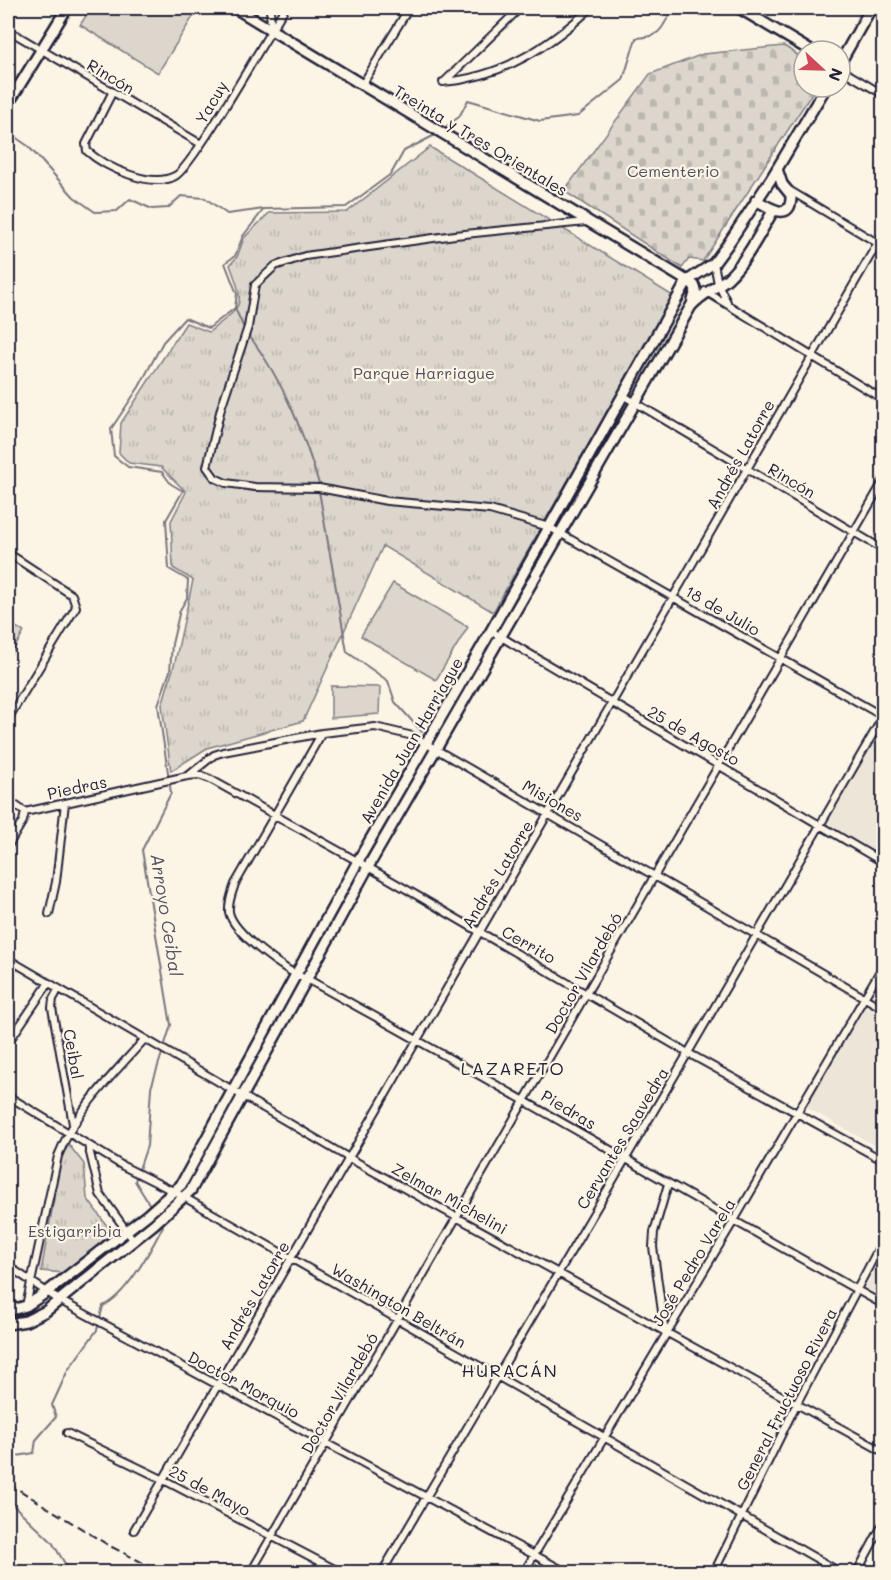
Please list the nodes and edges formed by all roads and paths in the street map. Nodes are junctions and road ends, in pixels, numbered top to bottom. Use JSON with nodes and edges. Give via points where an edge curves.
{"nodes":[{"id":1,"x":67,"y":8,"type":"edge"},
{"id":2,"x":235,"y":8,"type":"edge"},
{"id":3,"x":270,"y":8,"type":"edge"},
{"id":4,"x":285,"y":8,"type":"edge"},
{"id":5,"x":409,"y":8,"type":"edge"},
{"id":6,"x":520,"y":8,"type":"edge"},
{"id":7,"x":591,"y":8,"type":"edge"},
{"id":8,"x":871,"y":8,"type":"edge"},
{"id":9,"x":743,"y":10,"type":"edge"},
{"id":10,"x":8,"y":30,"type":"edge"},
{"id":11,"x":271,"y":30,"type":"junction"},
{"id":12,"x":792,"y":40,"type":"edge"},
{"id":13,"x":852,"y":42,"type":"edge"},
{"id":14,"x":42,"y":49,"type":"junction"},
{"id":15,"x":852,"y":76,"type":"edge"},
{"id":16,"x":362,"y":85,"type":"junction"},
{"id":17,"x":112,"y":93,"type":"junction"},
{"id":18,"x":884,"y":95,"type":"edge"},
{"id":19,"x":819,"y":99,"type":"edge"},
{"id":20,"x":8,"y":104,"type":"edge"},
{"id":21,"x":201,"y":144,"type":"junction"},
{"id":22,"x":777,"y":169,"type":"junction"},
{"id":23,"x":769,"y":182,"type":"junction"},
{"id":24,"x":785,"y":187,"type":"junction"},
{"id":25,"x":756,"y":200,"type":"junction"},
{"id":26,"x":773,"y":212,"type":"junction"},
{"id":27,"x":586,"y":222,"type":"junction"},
{"id":28,"x":884,"y":232,"type":"edge"},
{"id":29,"x":877,"y":243,"type":"junction"},
{"id":30,"x":884,"y":247,"type":"edge"},
{"id":31,"x":714,"y":263,"type":"junction"},
{"id":32,"x":718,"y":284,"type":"junction"},
{"id":33,"x":685,"y":285,"type":"junction"},
{"id":34,"x":705,"y":291,"type":"junction"},
{"id":35,"x":728,"y":302,"type":"junction"},
{"id":36,"x":691,"y":306,"type":"junction"},
{"id":37,"x":810,"y":356,"type":"junction"},
{"id":38,"x":624,"y":396,"type":"junction"},
{"id":39,"x":884,"y":400,"type":"edge"},
{"id":40,"x":635,"y":403,"type":"junction"},
{"id":41,"x":748,"y":469,"type":"junction"},
{"id":42,"x":884,"y":480,"type":"edge"},
{"id":43,"x":549,"y":527,"type":"junction"},
{"id":44,"x":853,"y":532,"type":"junction"},
{"id":45,"x":561,"y":534,"type":"junction"},
{"id":46,"x":884,"y":550,"type":"edge"},
{"id":47,"x":8,"y":553,"type":"edge"},
{"id":48,"x":674,"y":598,"type":"junction"},
{"id":49,"x":491,"y":631,"type":"junction"},
{"id":50,"x":501,"y":637,"type":"junction"},
{"id":51,"x":782,"y":659,"type":"junction"},
{"id":52,"x":614,"y":703,"type":"junction"},
{"id":53,"x":883,"y":716,"type":"edge"},
{"id":54,"x":8,"y":718,"type":"edge"},
{"id":55,"x":322,"y":733,"type":"junction"},
{"id":56,"x":426,"y":743,"type":"junction"},
{"id":57,"x":436,"y":750,"type":"junction"},
{"id":58,"x":718,"y":764,"type":"junction"},
{"id":59,"x":187,"y":777,"type":"junction"},
{"id":60,"x":156,"y":785,"type":"joint"},
{"id":61,"x":8,"y":800,"type":"edge"},
{"id":62,"x":65,"y":803,"type":"junction"},
{"id":63,"x":25,"y":812,"type":"junction"},
{"id":64,"x":549,"y":813,"type":"junction"},
{"id":65,"x":275,"y":814,"type":"junction"},
{"id":66,"x":820,"y":825,"type":"junction"},
{"id":67,"x":8,"y":846,"type":"edge"},
{"id":68,"x":358,"y":861,"type":"junction"},
{"id":69,"x":884,"y":862,"type":"edge"},
{"id":70,"x":368,"y":867,"type":"junction"},
{"id":71,"x":654,"y":877,"type":"junction"},
{"id":72,"x":49,"y":914,"type":"dead end"},
{"id":73,"x":479,"y":931,"type":"junction"},
{"id":74,"x":756,"y":936,"type":"junction"},
{"id":75,"x":8,"y":960,"type":"edge"},
{"id":76,"x":884,"y":964,"type":"edge"},
{"id":77,"x":295,"y":975,"type":"junction"},
{"id":78,"x":307,"y":979,"type":"junction"},
{"id":79,"x":48,"y":984,"type":"junction"},
{"id":80,"x":58,"y":990,"type":"junction"},
{"id":81,"x":587,"y":993,"type":"junction"},
{"id":82,"x":863,"y":998,"type":"junction"},
{"id":83,"x":884,"y":1009,"type":"edge"},
{"id":84,"x":416,"y":1038,"type":"junction"},
{"id":85,"x":143,"y":1041,"type":"junction"},
{"id":86,"x":8,"y":1043,"type":"edge"},
{"id":87,"x":688,"y":1053,"type":"junction"},
{"id":88,"x":232,"y":1093,"type":"junction"},
{"id":89,"x":8,"y":1096,"type":"edge"},
{"id":90,"x":242,"y":1098,"type":"junction"},
{"id":91,"x":525,"y":1099,"type":"junction"},
{"id":92,"x":798,"y":1113,"type":"junction"},
{"id":93,"x":73,"y":1124,"type":"junction"},
{"id":94,"x":68,"y":1133,"type":"junction"},
{"id":95,"x":88,"y":1145,"type":"junction"},
{"id":96,"x":349,"y":1158,"type":"junction"},
{"id":97,"x":626,"y":1159,"type":"junction"},
{"id":98,"x":884,"y":1161,"type":"edge"},
{"id":99,"x":668,"y":1184,"type":"junction"},
{"id":100,"x":176,"y":1192,"type":"junction"},
{"id":101,"x":184,"y":1198,"type":"junction"},
{"id":102,"x":458,"y":1216,"type":"junction"},
{"id":103,"x":735,"y":1220,"type":"junction"},
{"id":104,"x":127,"y":1231,"type":"junction"},
{"id":105,"x":884,"y":1238,"type":"edge"},
{"id":106,"x":134,"y":1241,"type":"junction"},
{"id":107,"x":291,"y":1258,"type":"junction"},
{"id":108,"x":8,"y":1266,"type":"edge"},
{"id":109,"x":557,"y":1274,"type":"junction"},
{"id":110,"x":32,"y":1281,"type":"junction"},
{"id":111,"x":856,"y":1290,"type":"junction"},
{"id":112,"x":47,"y":1292,"type":"junction"},
{"id":113,"x":59,"y":1300,"type":"junction"},
{"id":114,"x":884,"y":1305,"type":"edge"},
{"id":115,"x":26,"y":1306,"type":"junction"},
{"id":116,"x":8,"y":1311,"type":"edge"},
{"id":117,"x":397,"y":1320,"type":"junction"},
{"id":118,"x":8,"y":1324,"type":"edge"},
{"id":119,"x":665,"y":1333,"type":"junction"},
{"id":120,"x":496,"y":1377,"type":"junction"},
{"id":121,"x":219,"y":1386,"type":"junction"},
{"id":122,"x":796,"y":1405,"type":"junction"},
{"id":123,"x":67,"y":1433,"type":"dead end"},
{"id":124,"x":603,"y":1438,"type":"junction"},
{"id":125,"x":325,"y":1443,"type":"junction"},
{"id":126,"x":884,"y":1452,"type":"edge"},
{"id":127,"x":164,"y":1480,"type":"junction"},
{"id":128,"x":426,"y":1497,"type":"junction"},
{"id":129,"x":741,"y":1517,"type":"junction"},
{"id":130,"x":884,"y":1522,"type":"edge"},
{"id":131,"x":134,"y":1530,"type":"dead end"},
{"id":132,"x":272,"y":1538,"type":"junction"},
{"id":133,"x":534,"y":1555,"type":"junction"},
{"id":134,"x":251,"y":1572,"type":"edge"},
{"id":135,"x":339,"y":1572,"type":"edge"},
{"id":136,"x":382,"y":1572,"type":"edge"},
{"id":137,"x":524,"y":1572,"type":"edge"},
{"id":138,"x":566,"y":1572,"type":"edge"},
{"id":139,"x":714,"y":1572,"type":"edge"},
{"id":140,"x":840,"y":1572,"type":"edge"},
{"id":141,"x":857,"y":1572,"type":"edge"}],
"edges":[{"from":1,"to":14,"type":"street"},
{"from":2,"to":11,"type":"street","name":"Treinta y Tres Orientales"},
{"from":3,"to":11,"type":"street"},
{"from":4,"to":11,"type":"street","name":"Yacuy"},
{"from":5,"to":16,"type":"street"},
{"from":6,"to":7,"type":"street","via":[[443,82],[478,77],[521,60]]},
{"from":8,"to":13,"type":"street"},
{"from":9,"to":12,"type":"street"},
{"from":10,"to":14,"type":"street","name":"Rincón"},
{"from":11,"to":16,"type":"street","name":"Treinta y Tres Orientales"},
{"from":11,"to":21,"type":"street","name":"Yacuy"},
{"from":14,"to":17,"type":"street","name":"Rincón"},
{"from":14,"to":20,"type":"street"},
{"from":15,"to":18,"type":"street"},
{"from":16,"to":27,"type":"street","name":"Treinta y Tres Orientales"},
{"from":17,"to":21,"type":"street","name":"Rincón"},
{"from":17,"to":21,"type":"street","name":"Yacuy","via":[[86,144],[87,151],[140,179],[174,177]]},
{"from":19,"to":22,"type":"street","name":"Avenida Juan Harriague"},
{"from":22,"to":23,"type":"street","name":"Avenida Juan Harriague"},
{"from":22,"to":24,"type":"street"},
{"from":23,"to":24,"type":"street"},
{"from":23,"to":25,"type":"street","name":"Avenida Juan Harriague"},
{"from":24,"to":26,"type":"street","via":[[791,195],[789,205],[783,211]]},
{"from":24,"to":29,"type":"street"},
{"from":25,"to":26,"type":"street"},
{"from":25,"to":31,"type":"street","name":"Avenida Juan Harriague"},
{"from":26,"to":32,"type":"street","name":"Avenida Juan Harriague","via":[[742,260]]},
{"from":27,"to":33,"type":"street","name":"Treinta y Tres Orientales"},
{"from":27,"to":43,"type":"street","name":"18 de Julio","via":[[305,256],[275,266],[255,285],[248,327],[221,408],[207,467],[215,478],[226,483],[319,488],[387,501],[490,510]]},
{"from":28,"to":29,"type":"street","name":"Andrés Latorre"},
{"from":29,"to":30,"type":"street"},
{"from":29,"to":37,"type":"street","name":"Andrés Latorre"},
{"from":31,"to":32,"type":"street"},
{"from":31,"to":33,"type":"street","name":"Avenida Juan Harriague"},
{"from":32,"to":34,"type":"street","name":"Avenida Juan Harriague"},
{"from":32,"to":35,"type":"street"},
{"from":33,"to":36,"type":"street","via":[[696,287]]},
{"from":33,"to":38,"type":"street","name":"Avenida Juan Harriague"},
{"from":34,"to":35,"type":"street"},
{"from":34,"to":36,"type":"street","name":"Avenida Juan Harriague"},
{"from":35,"to":37,"type":"street"},
{"from":36,"to":40,"type":"street","name":"Avenida Juan Harriague"},
{"from":37,"to":39,"type":"street"},
{"from":37,"to":41,"type":"street","name":"Andrés Latorre"},
{"from":38,"to":40,"type":"street","name":"Rincón"},
{"from":38,"to":43,"type":"street","name":"Avenida Juan Harriague"},
{"from":40,"to":41,"type":"street","name":"Rincón"},
{"from":40,"to":45,"type":"street","name":"Avenida Juan Harriague"},
{"from":41,"to":44,"type":"street","name":"Rincón"},
{"from":41,"to":48,"type":"street","name":"Andrés Latorre"},
{"from":42,"to":44,"type":"street","name":"Doctor Vilardebó"},
{"from":43,"to":45,"type":"street","name":"18 de Julio"},
{"from":43,"to":49,"type":"street","name":"Avenida Juan Harriague"},
{"from":44,"to":46,"type":"street","name":"Rincón"},
{"from":44,"to":51,"type":"street","name":"Doctor Vilardebó"},
{"from":45,"to":48,"type":"street","name":"18 de Julio"},
{"from":45,"to":50,"type":"street","name":"Avenida Juan Harriague"},
{"from":47,"to":54,"type":"street","via":[[72,596],[76,607]]},
{"from":48,"to":51,"type":"street","name":"18 de Julio"},
{"from":48,"to":52,"type":"street","name":"Andrés Latorre"},
{"from":49,"to":50,"type":"street","name":"25 de Agosto"},
{"from":49,"to":56,"type":"street","name":"Avenida Juan Harriague"},
{"from":50,"to":52,"type":"street","name":"25 de Agosto"},
{"from":50,"to":57,"type":"street","name":"Avenida Juan Harriague"},
{"from":51,"to":53,"type":"street","name":"18 de Julio"},
{"from":51,"to":58,"type":"street","name":"Doctor Vilardebó"},
{"from":52,"to":58,"type":"street","name":"25 de Agosto"},
{"from":52,"to":64,"type":"street","name":"Andrés Latorre"},
{"from":53,"to":66,"type":"street","name":"Cervantes Saavedra"},
{"from":55,"to":56,"type":"street","name":"Misiones","via":[[375,727],[398,730]]},
{"from":55,"to":59,"type":"street","name":"Misiones","via":[[214,754]]},
{"from":55,"to":65,"type":"street"},
{"from":56,"to":57,"type":"street","name":"Misiones"},
{"from":56,"to":68,"type":"street","name":"Avenida Juan Harriague"},
{"from":57,"to":64,"type":"street","name":"Misiones"},
{"from":57,"to":70,"type":"street","name":"Avenida Juan Harriague"},
{"from":58,"to":66,"type":"street","name":"25 de Agosto"},
{"from":58,"to":71,"type":"street","name":"Doctor Vilardebó"},
{"from":59,"to":60,"type":"street","name":"Cerrito"},
{"from":59,"to":65,"type":"street","name":"Cerrito","via":[[210,779]]},
{"from":60,"to":62,"type":"street","name":"Piedras"},
{"from":61,"to":63,"type":"street"},
{"from":62,"to":63,"type":"street","name":"Piedras"},
{"from":62,"to":72,"type":"street"},
{"from":63,"to":67,"type":"street"},
{"from":64,"to":71,"type":"street","name":"Misiones"},
{"from":64,"to":73,"type":"street","name":"Andrés Latorre"},
{"from":65,"to":68,"type":"street","name":"Cerrito"},
{"from":65,"to":77,"type":"street","name":"Piedras","via":[[235,884],[230,914],[237,928]]},
{"from":66,"to":69,"type":"street","name":"25 de Agosto"},
{"from":66,"to":74,"type":"street","name":"Cervantes Saavedra"},
{"from":68,"to":70,"type":"street","name":"Cerrito"},
{"from":68,"to":77,"type":"street","name":"Avenida Juan Harriague"},
{"from":70,"to":73,"type":"street","name":"Cerrito"},
{"from":70,"to":78,"type":"street","name":"Avenida Juan Harriague"},
{"from":71,"to":74,"type":"street","name":"Misiones"},
{"from":71,"to":81,"type":"street","name":"Doctor Vilardebó"},
{"from":73,"to":81,"type":"street","name":"Cerrito"},
{"from":73,"to":84,"type":"street","name":"Andrés Latorre"},
{"from":74,"to":82,"type":"street","name":"Misiones"},
{"from":74,"to":87,"type":"street","name":"Cervantes Saavedra"},
{"from":75,"to":79,"type":"street","name":"Zelmar Michelini"},
{"from":76,"to":82,"type":"street","name":"José Pedro Varela"},
{"from":77,"to":78,"type":"street","name":"Piedras"},
{"from":77,"to":88,"type":"street","name":"Avenida Juan Harriague"},
{"from":78,"to":84,"type":"street","name":"Piedras"},
{"from":78,"to":90,"type":"street","name":"Avenida Juan Harriague"},
{"from":79,"to":80,"type":"street","name":"Zelmar Michelini"},
{"from":79,"to":86,"type":"street"},
{"from":80,"to":85,"type":"street","name":"Zelmar Michelini"},
{"from":80,"to":93,"type":"street","name":"Ceibal","via":[[52,1008]]},
{"from":81,"to":87,"type":"street","name":"Cerrito"},
{"from":81,"to":91,"type":"street","name":"Doctor Vilardebó"},
{"from":82,"to":83,"type":"street","name":"Misiones"},
{"from":82,"to":92,"type":"street","name":"José Pedro Varela"},
{"from":84,"to":91,"type":"street","name":"Piedras"},
{"from":84,"to":96,"type":"street","name":"Andrés Latorre"},
{"from":85,"to":88,"type":"street","name":"Zelmar Michelini"},
{"from":85,"to":93,"type":"street"},
{"from":87,"to":92,"type":"street","name":"Cerrito"},
{"from":87,"to":97,"type":"street","name":"Cervantes Saavedra"},
{"from":88,"to":90,"type":"street","name":"Zelmar Michelini"},
{"from":88,"to":100,"type":"street","name":"Avenida Juan Harriague"},
{"from":89,"to":94,"type":"street","name":"Washington Beltrán"},
{"from":90,"to":96,"type":"street","name":"Zelmar Michelini"},
{"from":90,"to":101,"type":"street","name":"Avenida Juan Harriague"},
{"from":91,"to":97,"type":"street","name":"Piedras"},
{"from":91,"to":102,"type":"street","name":"Doctor Vilardebó"},
{"from":92,"to":98,"type":"street","name":"Cerrito"},
{"from":92,"to":103,"type":"street","name":"José Pedro Varela"},
{"from":93,"to":94,"type":"street"},
{"from":94,"to":95,"type":"street","name":"Washington Beltrán"},
{"from":94,"to":110,"type":"street","via":[[57,1155]]},
{"from":95,"to":100,"type":"street","name":"Washington Beltrán"},
{"from":95,"to":104,"type":"street","via":[[100,1194]]},
{"from":96,"to":102,"type":"street","name":"Zelmar Michelini"},
{"from":96,"to":107,"type":"street","name":"Andrés Latorre"},
{"from":97,"to":99,"type":"street","name":"Piedras"},
{"from":97,"to":109,"type":"street","name":"Cervantes Saavedra"},
{"from":99,"to":103,"type":"street","name":"Piedras"},
{"from":99,"to":119,"type":"street","via":[[653,1247]]},
{"from":100,"to":101,"type":"street","name":"Washington Beltrán"},
{"from":100,"to":104,"type":"street","name":"Avenida Juan Harriague"},
{"from":101,"to":106,"type":"street","name":"Avenida Juan Harriague"},
{"from":101,"to":107,"type":"street","name":"Washington Beltrán"},
{"from":102,"to":109,"type":"street","name":"Zelmar Michelini"},
{"from":102,"to":117,"type":"street","name":"Doctor Vilardebó"},
{"from":103,"to":111,"type":"street","name":"Piedras"},
{"from":103,"to":119,"type":"street","name":"José Pedro Varela"},
{"from":104,"to":106,"type":"street"},
{"from":104,"to":112,"type":"street","name":"Avenida Juan Harriague"},
{"from":105,"to":111,"type":"street","name":"General Fructuoso Rivera"},
{"from":106,"to":113,"type":"street","name":"Avenida Juan Harriague"},
{"from":107,"to":117,"type":"street","name":"Washington Beltrán"},
{"from":107,"to":121,"type":"street","name":"Andrés Latorre"},
{"from":108,"to":110,"type":"street","name":"Doctor Morquio"},
{"from":109,"to":119,"type":"street","name":"Zelmar Michelini"},
{"from":109,"to":120,"type":"street","name":"Cervantes Saavedra"},
{"from":110,"to":112,"type":"street","name":"Doctor Morquio"},
{"from":110,"to":115,"type":"street"},
{"from":111,"to":114,"type":"street","name":"Piedras"},
{"from":111,"to":122,"type":"street","name":"General Fructuoso Rivera"},
{"from":112,"to":113,"type":"street","name":"Doctor Morquio"},
{"from":112,"to":115,"type":"street","name":"Avenida Juan Harriague"},
{"from":113,"to":118,"type":"street","name":"Avenida Juan Harriague","via":[[35,1317]]},
{"from":113,"to":121,"type":"street","name":"Doctor Morquio"},
{"from":115,"to":116,"type":"street","name":"Avenida Juan Harriague"},
{"from":117,"to":120,"type":"street","name":"Washington Beltrán"},
{"from":117,"to":125,"type":"street","name":"Doctor Vilardebó"},
{"from":119,"to":122,"type":"street","name":"Zelmar Michelini"},
{"from":119,"to":124,"type":"street","name":"José Pedro Varela"},
{"from":120,"to":124,"type":"street","name":"Washington Beltrán"},
{"from":120,"to":128,"type":"street","name":"Cervantes Saavedra"},
{"from":121,"to":125,"type":"street","name":"Doctor Morquio"},
{"from":121,"to":127,"type":"street","name":"Andrés Latorre"},
{"from":122,"to":126,"type":"street","name":"Zelmar Michelini"},
{"from":122,"to":129,"type":"street","name":"General Fructuoso Rivera"},
{"from":123,"to":127,"type":"street","name":"25 de Mayo"},
{"from":124,"to":129,"type":"street","name":"Washington Beltrán"},
{"from":124,"to":133,"type":"street","name":"José Pedro Varela"},
{"from":125,"to":128,"type":"street","name":"Doctor Morquio"},
{"from":125,"to":132,"type":"street","name":"Doctor Vilardebó"},
{"from":127,"to":131,"type":"street","name":"Andrés Latorre"},
{"from":127,"to":132,"type":"street","name":"25 de Mayo"},
{"from":128,"to":133,"type":"street","name":"Doctor Morquio"},
{"from":128,"to":136,"type":"street","name":"Cervantes Saavedra"},
{"from":129,"to":139,"type":"street","name":"General Fructuoso Rivera"},
{"from":129,"to":140,"type":"street","name":"Washington Beltrán"},
{"from":130,"to":141,"type":"street"},
{"from":132,"to":134,"type":"street","name":"Doctor Vilardebó"},
{"from":132,"to":135,"type":"street","name":"25 de Mayo"},
{"from":133,"to":137,"type":"street","name":"José Pedro Varela"},
{"from":133,"to":138,"type":"street","name":"Doctor Morquio"}]}
